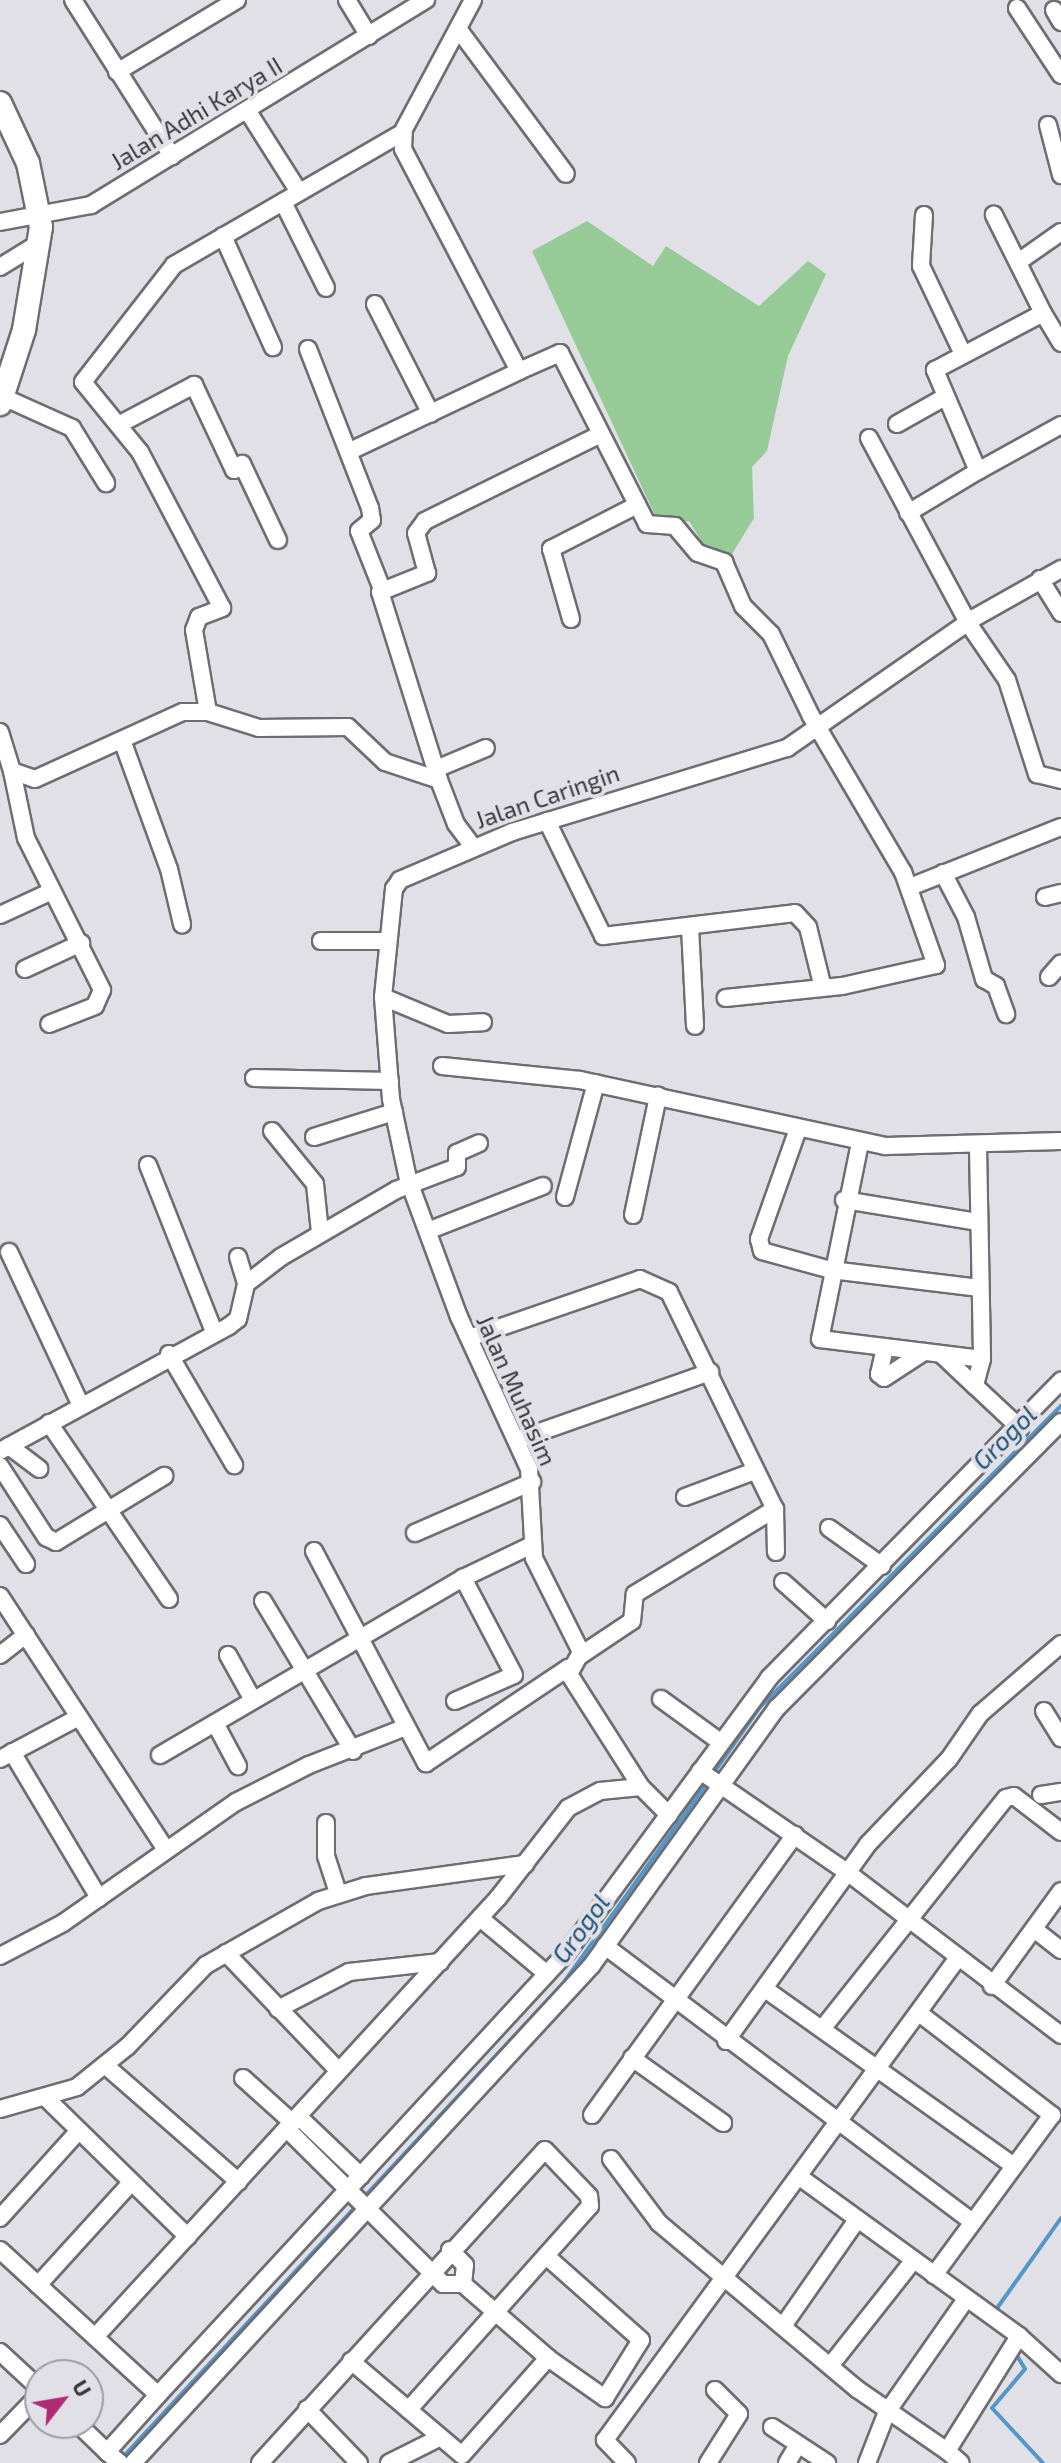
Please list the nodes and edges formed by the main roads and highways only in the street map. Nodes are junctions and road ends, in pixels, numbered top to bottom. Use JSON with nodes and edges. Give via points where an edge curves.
{"nodes":[{"id":1,"x":0,"y":103,"type":"edge"},
{"id":2,"x":1,"y":400,"type":"edge"}],
"edges":[{"from":1,"to":2,"type":"main road","via":[[28,163],[41,214],[24,330]]}]}
